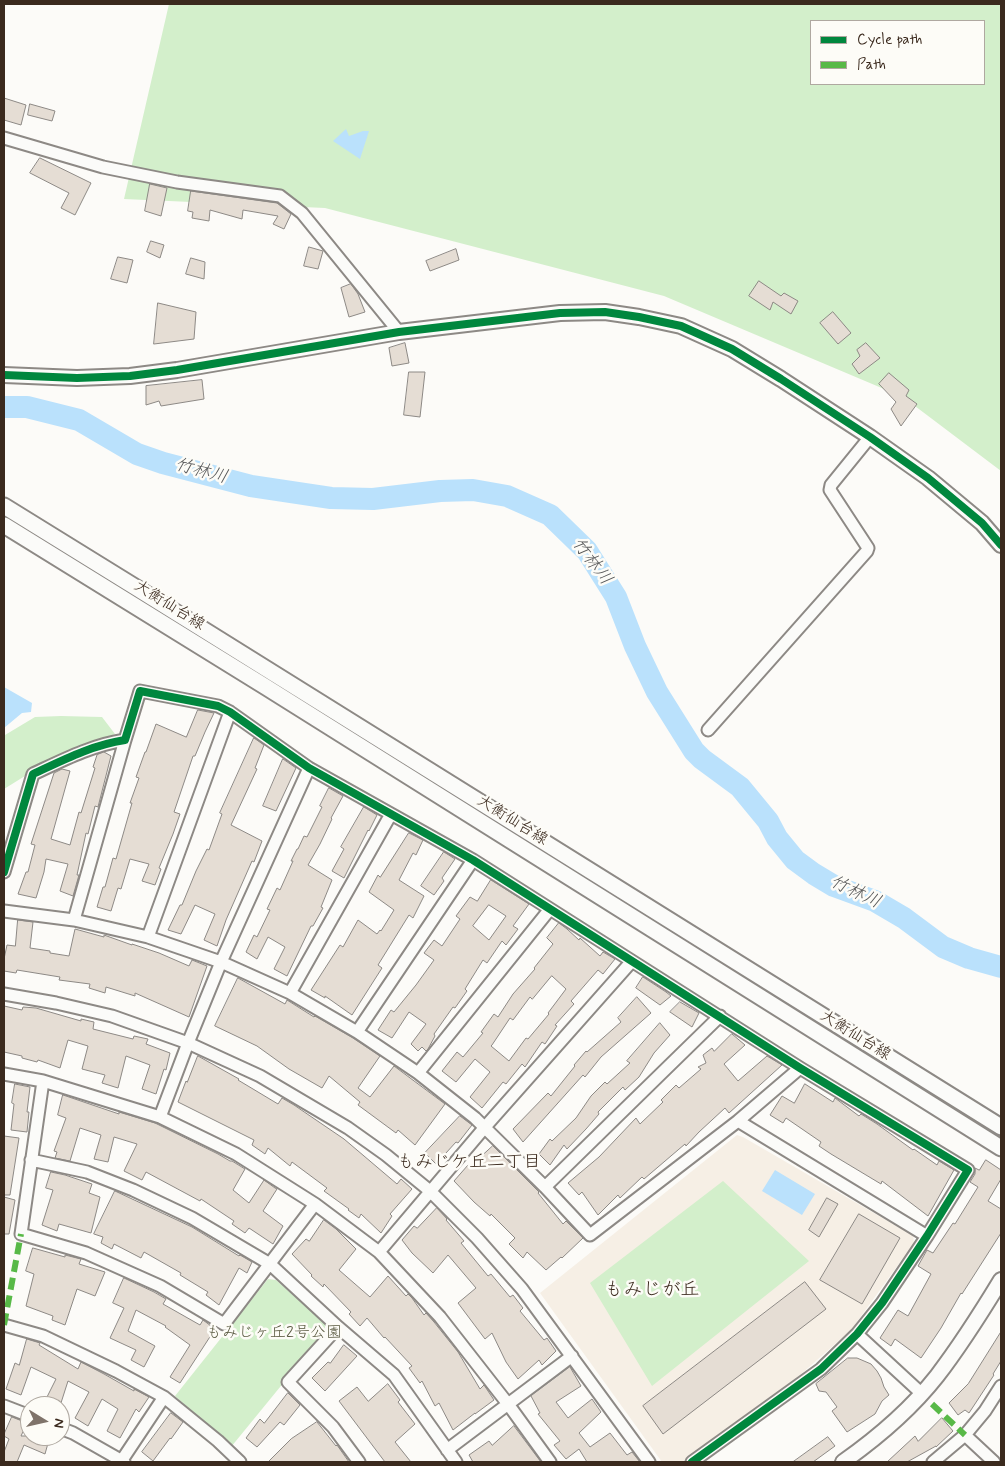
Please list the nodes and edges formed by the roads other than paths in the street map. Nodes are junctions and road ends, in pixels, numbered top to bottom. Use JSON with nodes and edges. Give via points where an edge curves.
{"nodes":[{"id":1,"x":4,"y":138,"type":"edge"},
{"id":2,"x":399,"y":332,"type":"junction"},
{"id":3,"x":4,"y":375,"type":"edge"},
{"id":4,"x":870,"y":437,"type":"junction"},
{"id":5,"x":4,"y":506,"type":"edge"},
{"id":6,"x":4,"y":525,"type":"edge"},
{"id":7,"x":1001,"y":545,"type":"edge"},
{"id":8,"x":230,"y":712,"type":"junction"},
{"id":9,"x":708,"y":730,"type":"dead end"},
{"id":10,"x":125,"y":740,"type":"junction"},
{"id":11,"x":310,"y":768,"type":"junction"},
{"id":12,"x":391,"y":814,"type":"junction"},
{"id":13,"x":473,"y":860,"type":"junction"},
{"id":14,"x":4,"y":872,"type":"edge"},
{"id":15,"x":550,"y":909,"type":"junction"},
{"id":16,"x":4,"y":910,"type":"edge"},
{"id":17,"x":74,"y":920,"type":"junction"},
{"id":18,"x":148,"y":938,"type":"junction"},
{"id":19,"x":632,"y":961,"type":"junction"},
{"id":20,"x":221,"y":962,"type":"junction"},
{"id":21,"x":290,"y":993,"type":"junction"},
{"id":22,"x":4,"y":994,"type":"edge"},
{"id":23,"x":720,"y":1016,"type":"junction"},
{"id":24,"x":357,"y":1032,"type":"junction"},
{"id":25,"x":188,"y":1043,"type":"junction"},
{"id":26,"x":800,"y":1068,"type":"junction"},
{"id":27,"x":418,"y":1073,"type":"junction"},
{"id":28,"x":4,"y":1074,"type":"edge"},
{"id":29,"x":43,"y":1081,"type":"junction"},
{"id":30,"x":160,"y":1117,"type":"junction"},
{"id":31,"x":738,"y":1121,"type":"junction"},
{"id":32,"x":485,"y":1127,"type":"junction"},
{"id":33,"x":1001,"y":1127,"type":"edge"},
{"id":34,"x":1001,"y":1148,"type":"edge"},
{"id":35,"x":31,"y":1160,"type":"junction"},
{"id":36,"x":545,"y":1187,"type":"junction"},
{"id":37,"x":430,"y":1191,"type":"junction"},
{"id":38,"x":315,"y":1204,"type":"junction"},
{"id":39,"x":927,"y":1236,"type":"junction"},
{"id":40,"x":379,"y":1252,"type":"junction"},
{"id":41,"x":270,"y":1264,"type":"junction"},
{"id":42,"x":1001,"y":1280,"type":"edge"},
{"id":43,"x":4,"y":1325,"type":"edge"},
{"id":44,"x":338,"y":1327,"type":"junction"},
{"id":45,"x":4,"y":1329,"type":"edge"},
{"id":46,"x":857,"y":1334,"type":"junction"},
{"id":47,"x":572,"y":1356,"type":"junction"},
{"id":48,"x":1001,"y":1386,"type":"edge"},
{"id":49,"x":921,"y":1393,"type":"junction"},
{"id":50,"x":164,"y":1397,"type":"junction"},
{"id":51,"x":508,"y":1404,"type":"junction"},
{"id":52,"x":4,"y":1406,"type":"edge"},
{"id":53,"x":20,"y":1412,"type":"edge"},
{"id":54,"x":70,"y":1432,"type":"edge"},
{"id":55,"x":965,"y":1435,"type":"junction"},
{"id":56,"x":447,"y":1450,"type":"junction"},
{"id":57,"x":123,"y":1461,"type":"edge"},
{"id":58,"x":240,"y":1462,"type":"edge"},
{"id":59,"x":359,"y":1462,"type":"edge"},
{"id":60,"x":456,"y":1462,"type":"edge"},
{"id":61,"x":550,"y":1462,"type":"edge"},
{"id":62,"x":649,"y":1462,"type":"edge"},
{"id":63,"x":692,"y":1462,"type":"edge"},
{"id":64,"x":843,"y":1462,"type":"edge"},
{"id":65,"x":933,"y":1462,"type":"edge"},
{"id":66,"x":994,"y":1462,"type":"edge"}],
"edges":[{"from":1,"to":2,"type":"street","via":[[103,167],[177,182],[280,196],[302,213]]},
{"from":2,"to":3,"type":"street","via":[[177,370],[77,378]]},
{"from":2,"to":4,"type":"street","via":[[560,313],[605,312],[681,326],[732,349]]},
{"from":4,"to":7,"type":"street","via":[[928,478],[982,523]]},
{"from":4,"to":9,"type":"street","via":[[830,485],[830,490],[868,548],[867,552]]},
{"from":5,"to":33,"type":"main road","name":"大衡仙台線"},
{"from":6,"to":34,"type":"main road","name":"大衡仙台線"},
{"from":8,"to":10,"type":"street","via":[[218,706],[140,691]]},
{"from":8,"to":11,"type":"street"},
{"from":8,"to":18,"type":"street"},
{"from":10,"to":14,"type":"street","via":[[73,755],[33,774]]},
{"from":10,"to":17,"type":"street"},
{"from":11,"to":12,"type":"street"},
{"from":11,"to":20,"type":"street"},
{"from":12,"to":13,"type":"street"},
{"from":12,"to":21,"type":"street"},
{"from":13,"to":15,"type":"street"},
{"from":13,"to":24,"type":"street"},
{"from":15,"to":19,"type":"street"},
{"from":15,"to":27,"type":"street"},
{"from":16,"to":17,"type":"street"},
{"from":17,"to":18,"type":"street"},
{"from":18,"to":20,"type":"street"},
{"from":19,"to":23,"type":"street"},
{"from":19,"to":32,"type":"street"},
{"from":20,"to":21,"type":"street"},
{"from":20,"to":25,"type":"street"},
{"from":21,"to":24,"type":"street"},
{"from":22,"to":25,"type":"street","via":[[112,1016]]},
{"from":23,"to":26,"type":"street"},
{"from":23,"to":36,"type":"street"},
{"from":24,"to":27,"type":"street"},
{"from":25,"to":30,"type":"street"},
{"from":25,"to":37,"type":"street","via":[[260,1076],[333,1119],[386,1155]]},
{"from":26,"to":31,"type":"street"},
{"from":26,"to":39,"type":"street","via":[[968,1170]]},
{"from":27,"to":32,"type":"street"},
{"from":28,"to":29,"type":"street"},
{"from":29,"to":30,"type":"street"},
{"from":29,"to":35,"type":"street"},
{"from":30,"to":38,"type":"street","via":[[236,1154]]},
{"from":31,"to":36,"type":"street","via":[[590,1235]]},
{"from":31,"to":39,"type":"street"},
{"from":32,"to":36,"type":"street"},
{"from":32,"to":37,"type":"street"},
{"from":35,"to":41,"type":"street","via":[[87,1172],[133,1190],[192,1218]]},
{"from":35,"to":41,"type":"street","via":[[21,1234],[94,1256],[160,1286],[224,1324]]},
{"from":37,"to":40,"type":"street"},
{"from":37,"to":47,"type":"street","via":[[522,1289]]},
{"from":38,"to":40,"type":"street"},
{"from":38,"to":41,"type":"street"},
{"from":39,"to":46,"type":"street"},
{"from":40,"to":51,"type":"street","via":[[440,1317]]},
{"from":41,"to":44,"type":"street"},
{"from":42,"to":49,"type":"street","via":[[978,1318]]},
{"from":43,"to":45,"type":"street"},
{"from":43,"to":50,"type":"street","via":[[43,1336]]},
{"from":44,"to":56,"type":"street","via":[[394,1375]]},
{"from":44,"to":59,"type":"street","via":[[288,1382],[333,1427]]},
{"from":46,"to":49,"type":"street"},
{"from":46,"to":63,"type":"street","via":[[821,1369]]},
{"from":47,"to":51,"type":"street"},
{"from":47,"to":62,"type":"street"},
{"from":48,"to":55,"type":"street"},
{"from":49,"to":64,"type":"street","via":[[895,1421]]},
{"from":50,"to":57,"type":"street"},
{"from":50,"to":58,"type":"street"},
{"from":51,"to":56,"type":"street"},
{"from":51,"to":61,"type":"street"},
{"from":52,"to":53,"type":"street"},
{"from":54,"to":57,"type":"street"},
{"from":55,"to":65,"type":"street"},
{"from":55,"to":66,"type":"street"},
{"from":56,"to":60,"type":"street"}]}
